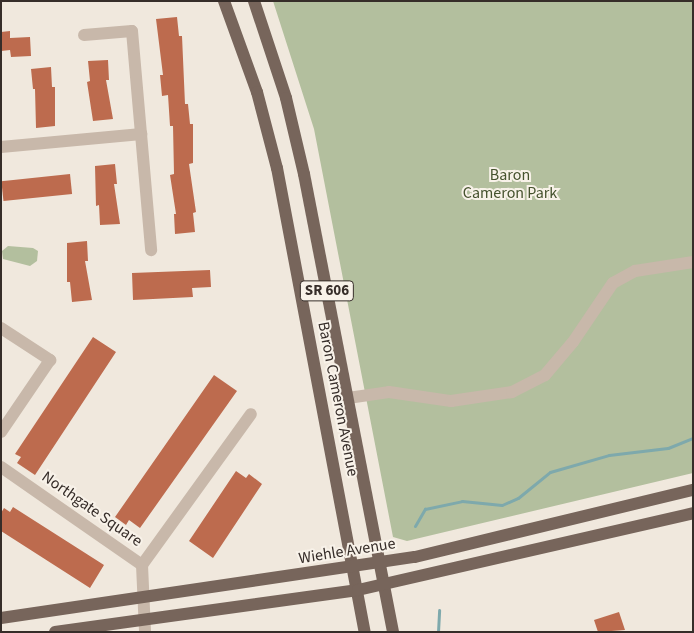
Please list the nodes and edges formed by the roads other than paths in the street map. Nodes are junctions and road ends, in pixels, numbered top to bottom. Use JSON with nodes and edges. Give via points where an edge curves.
{"nodes":[{"id":1,"x":224,"y":1,"type":"edge"},
{"id":2,"x":254,"y":1,"type":"edge"},
{"id":3,"x":84,"y":35,"type":"dead end"},
{"id":4,"x":141,"y":134,"type":"junction"},
{"id":5,"x":1,"y":147,"type":"edge"},
{"id":6,"x":151,"y":250,"type":"dead end"},
{"id":7,"x":693,"y":262,"type":"edge"},
{"id":8,"x":1,"y":328,"type":"edge"},
{"id":9,"x":348,"y":398,"type":"junction"},
{"id":10,"x":251,"y":414,"type":"dead end"},
{"id":11,"x":1,"y":432,"type":"edge"},
{"id":12,"x":1,"y":467,"type":"edge"},
{"id":13,"x":693,"y":490,"type":"edge"},
{"id":14,"x":693,"y":513,"type":"edge"},
{"id":15,"x":380,"y":563,"type":"junction"},
{"id":16,"x":142,"y":565,"type":"junction"},
{"id":17,"x":354,"y":567,"type":"junction"},
{"id":18,"x":385,"y":584,"type":"junction"},
{"id":19,"x":358,"y":590,"type":"junction"},
{"id":20,"x":142,"y":598,"type":"junction"},
{"id":21,"x":1,"y":618,"type":"edge"},
{"id":22,"x":144,"y":626,"type":"edge"},
{"id":23,"x":55,"y":632,"type":"edge"},
{"id":24,"x":366,"y":632,"type":"edge"},
{"id":25,"x":393,"y":632,"type":"edge"}],
"edges":[{"from":1,"to":17,"type":"main road","name":"Baron Cameron Avenue","number":"SR 606","via":[[257,92],[277,168]]},
{"from":2,"to":9,"type":"main road","name":"Baron Cameron Avenue","number":"SR 606","via":[[294,131]]},
{"from":3,"to":4,"type":"lane","via":[[132,31]]},
{"from":4,"to":5,"type":"lane"},
{"from":4,"to":6,"type":"lane"},
{"from":7,"to":9,"type":"lane","via":[[635,271],[613,283],[546,375],[512,392],[450,401],[389,392]]},
{"from":8,"to":11,"type":"lane","via":[[50,360]]},
{"from":9,"to":15,"type":"main road","name":"Baron Cameron Avenue","number":"SR 606"},
{"from":10,"to":16,"type":"lane"},
{"from":12,"to":16,"type":"lane","name":"Northgate Square"},
{"from":13,"to":15,"type":"main road","name":"Wiehle Avenue"},
{"from":14,"to":18,"type":"main road"},
{"from":15,"to":17,"type":"main road","name":"Wiehle Avenue"},
{"from":15,"to":18,"type":"main road","name":"Baron Cameron Avenue","number":"SR 606"},
{"from":16,"to":20,"type":"lane","name":"Northgate Square"},
{"from":17,"to":19,"type":"main road","name":"Baron Cameron Avenue","number":"SR 606"},
{"from":17,"to":20,"type":"main road","name":"Wiehle Avenue"},
{"from":18,"to":19,"type":"main road"},
{"from":18,"to":25,"type":"main road","name":"Baron Cameron Avenue","number":"SR 606"},
{"from":19,"to":22,"type":"main road"},
{"from":19,"to":24,"type":"main road","name":"Baron Cameron Avenue","number":"SR 606"},
{"from":20,"to":21,"type":"main road","name":"Wiehle Avenue"},
{"from":20,"to":22,"type":"lane","name":"Northgate Square"},
{"from":22,"to":23,"type":"main road"}]}
